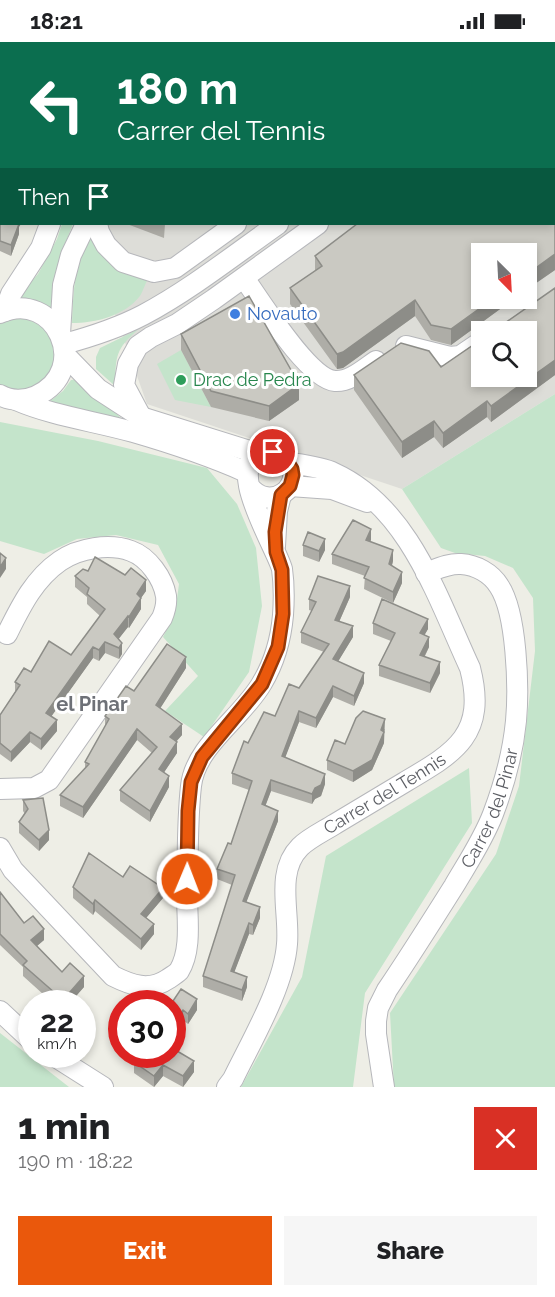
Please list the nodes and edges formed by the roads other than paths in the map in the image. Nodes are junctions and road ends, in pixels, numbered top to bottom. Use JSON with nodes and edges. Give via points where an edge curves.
{"nodes":[{"id":1,"x":50,"y":225,"type":"edge"},
{"id":2,"x":86,"y":225,"type":"edge"},
{"id":3,"x":97,"y":225,"type":"edge"},
{"id":4,"x":236,"y":225,"type":"edge"},
{"id":5,"x":277,"y":225,"type":"edge"},
{"id":6,"x":317,"y":225,"type":"edge"},
{"id":7,"x":154,"y":272,"type":"junction"},
{"id":8,"x":206,"y":275,"type":"junction"},
{"id":9,"x":244,"y":278,"type":"junction"},
{"id":10,"x":198,"y":310,"type":"junction"},
{"id":11,"x":2,"y":312,"type":"edge"},
{"id":12,"x":142,"y":316,"type":"junction"},
{"id":13,"x":63,"y":344,"type":"junction"},
{"id":14,"x":471,"y":348,"type":"edge"},
{"id":15,"x":5,"y":398,"type":"edge"},
{"id":16,"x":141,"y":417,"type":"junction"},
{"id":17,"x":260,"y":454,"type":"junction"},
{"id":18,"x":290,"y":463,"type":"junction"},
{"id":19,"x":248,"y":479,"type":"junction"},
{"id":20,"x":286,"y":491,"type":"junction"},
{"id":21,"x":381,"y":506,"type":"junction"},
{"id":22,"x":276,"y":552,"type":"junction"},
{"id":23,"x":426,"y":573,"type":"junction"},
{"id":24,"x":7,"y":634,"type":"dead end"},
{"id":25,"x":0,"y":789,"type":"edge"},
{"id":26,"x":0,"y":848,"type":"edge"},
{"id":27,"x":0,"y":1011,"type":"edge"},
{"id":28,"x":18,"y":1028,"type":"edge"},
{"id":29,"x":73,"y":1068,"type":"edge"},
{"id":30,"x":103,"y":1087,"type":"edge"},
{"id":31,"x":227,"y":1087,"type":"edge"},
{"id":32,"x":384,"y":1087,"type":"edge"}],
"edges":[{"from":1,"to":11,"type":"street"},
{"from":2,"to":13,"type":"street","via":[[71,255],[63,285]]},
{"from":3,"to":7,"type":"street","via":[[106,245],[123,262]]},
{"from":4,"to":7,"type":"street","via":[[175,268]]},
{"from":5,"to":8,"type":"street"},
{"from":6,"to":9,"type":"street"},
{"from":7,"to":8,"type":"street","via":[[184,279]]},
{"from":8,"to":12,"type":"street"},
{"from":9,"to":10,"type":"street"},
{"from":9,"to":14,"type":"street","via":[[310,368],[326,379],[337,382],[351,378],[402,345],[450,357]]},
{"from":10,"to":12,"type":"street","via":[[166,309]]},
{"from":10,"to":16,"type":"street","via":[[138,346],[128,364],[124,386]]},
{"from":11,"to":13,"type":"street","name":"Carrer del Tennis","via":[[18,308],[42,315],[53,323]]},
{"from":12,"to":13,"type":"street","via":[[92,337]]},
{"from":13,"to":15,"type":"street","via":[[62,370],[55,383],[31,399]]},
{"from":13,"to":16,"type":"street","name":"Carrer del Tennis","via":[[98,389]]},
{"from":15,"to":19,"type":"street","via":[[213,457]]},
{"from":16,"to":17,"type":"street","name":"Carrer del Tennis"},
{"from":17,"to":18,"type":"street","name":"Carrer del Tennis","via":[[273,452]]},
{"from":17,"to":19,"type":"street","via":[[253,459]]},
{"from":18,"to":20,"type":"street","via":[[293,475]]},
{"from":18,"to":21,"type":"street","name":"Carrer del Tennis","via":[[332,472],[371,495]]},
{"from":19,"to":20,"type":"street","via":[[263,497]]},
{"from":19,"to":22,"type":"street","via":[[259,517]]},
{"from":20,"to":21,"type":"street","via":[[332,489]]},
{"from":20,"to":22,"type":"street","via":[[275,532]]},
{"from":21,"to":23,"type":"street","name":"Carrer del Tennis","via":[[403,532]]},
{"from":22,"to":26,"type":"street","via":[[282,570],[283,614],[278,647],[262,684],[202,757],[191,782],[186,948],[178,972],[164,982],[143,987],[113,976],[13,870]]},
{"from":23,"to":31,"type":"street","name":"Carrer del Tennis","via":[[470,668],[476,705],[470,724],[455,750],[300,847],[290,863],[285,883],[287,945],[283,969]]},
{"from":23,"to":32,"type":"street","name":"Carrer del Pinar","via":[[460,564],[489,574],[499,585],[506,600],[513,641],[516,722],[503,784],[480,843],[378,1008],[376,1034]]},
{"from":24,"to":25,"type":"street","via":[[23,602],[43,575],[62,559],[83,550],[132,551],[148,561],[166,595],[162,618],[48,780],[34,788]]},
{"from":27,"to":28,"type":"street"},
{"from":29,"to":30,"type":"street"}]}
